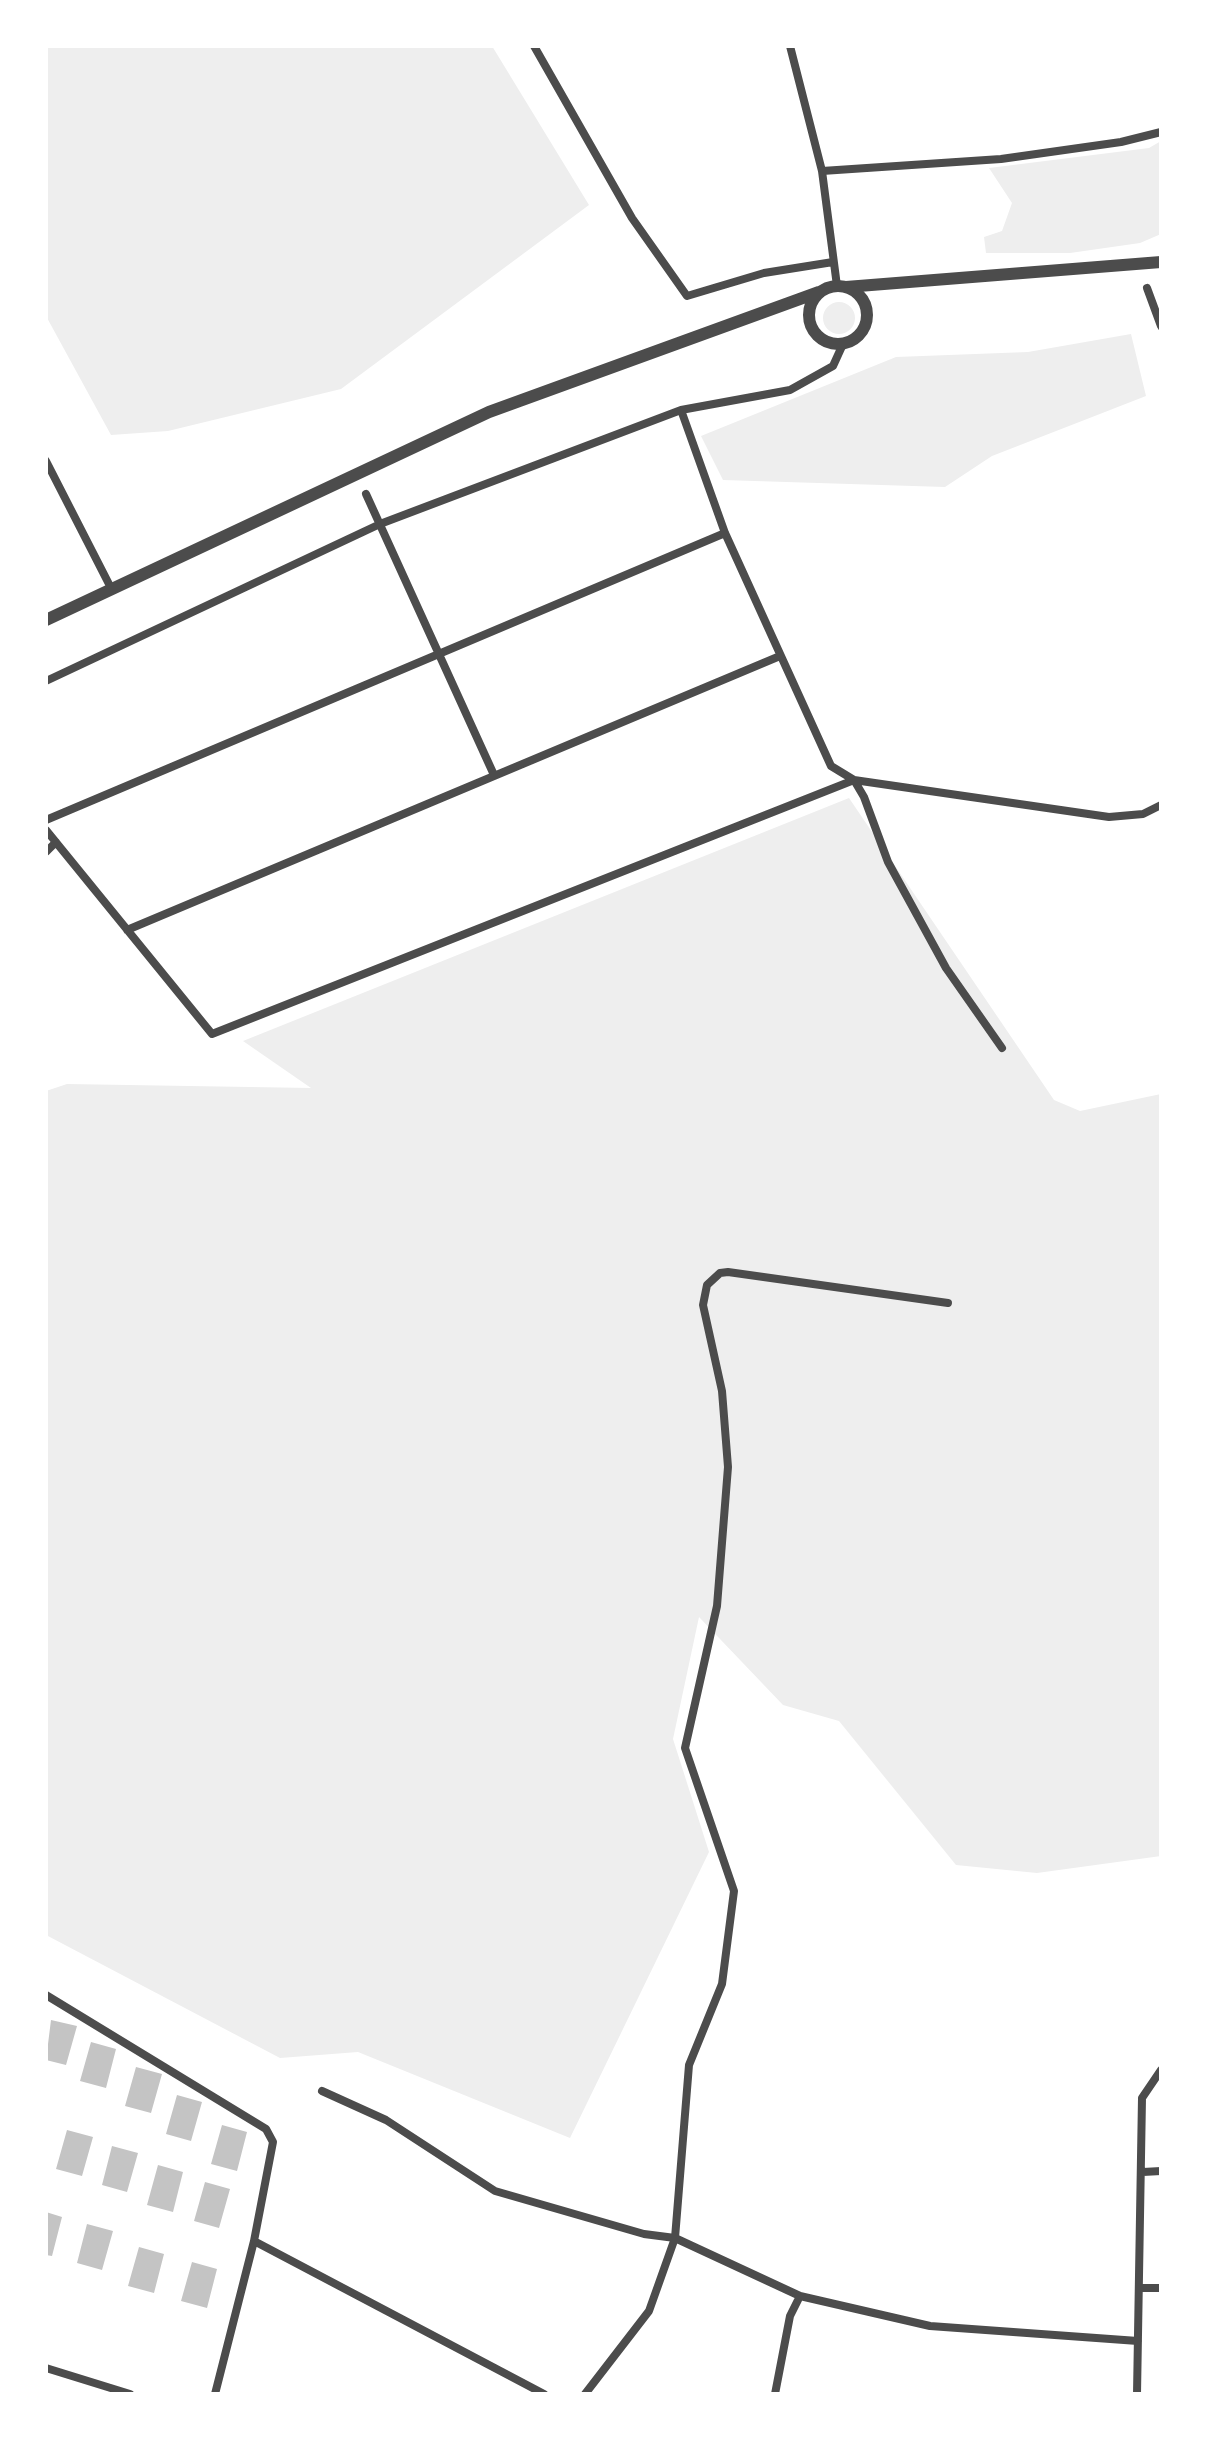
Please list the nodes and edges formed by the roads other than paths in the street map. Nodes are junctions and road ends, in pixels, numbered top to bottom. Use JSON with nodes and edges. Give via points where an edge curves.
{"nodes":[{"id":1,"x":534,"y":46,"type":"edge"},
{"id":2,"x":790,"y":46,"type":"edge"},
{"id":3,"x":1161,"y":132,"type":"edge"},
{"id":4,"x":822,"y":171,"type":"junction"},
{"id":5,"x":833,"y":262,"type":"junction"},
{"id":6,"x":1161,"y":262,"type":"edge"},
{"id":7,"x":842,"y":286,"type":"junction"},
{"id":8,"x":1147,"y":288,"type":"dead end"},
{"id":9,"x":819,"y":292,"type":"junction"},
{"id":10,"x":1161,"y":326,"type":"edge"},
{"id":11,"x":843,"y":344,"type":"junction"},
{"id":12,"x":681,"y":410,"type":"junction"},
{"id":13,"x":46,"y":461,"type":"edge"},
{"id":14,"x":366,"y":494,"type":"dead end"},
{"id":15,"x":380,"y":524,"type":"junction"},
{"id":16,"x":725,"y":533,"type":"junction"},
{"id":17,"x":111,"y":588,"type":"junction"},
{"id":18,"x":46,"y":620,"type":"edge"},
{"id":19,"x":439,"y":653,"type":"junction"},
{"id":20,"x":780,"y":656,"type":"junction"},
{"id":21,"x":46,"y":681,"type":"edge"},
{"id":22,"x":494,"y":775,"type":"junction"},
{"id":23,"x":854,"y":780,"type":"junction"},
{"id":24,"x":1161,"y":805,"type":"edge"},
{"id":25,"x":46,"y":820,"type":"edge"},
{"id":26,"x":46,"y":830,"type":"edge"},
{"id":27,"x":56,"y":842,"type":"junction"},
{"id":28,"x":46,"y":852,"type":"edge"},
{"id":29,"x":127,"y":930,"type":"junction"},
{"id":30,"x":1002,"y":1048,"type":"dead end"},
{"id":31,"x":948,"y":1303,"type":"dead end"},
{"id":32,"x":46,"y":1995,"type":"edge"},
{"id":33,"x":1161,"y":2070,"type":"edge"},
{"id":34,"x":322,"y":2091,"type":"dead end"},
{"id":35,"x":1161,"y":2171,"type":"edge"},
{"id":36,"x":1143,"y":2172,"type":"junction"},
{"id":37,"x":675,"y":2238,"type":"junction"},
{"id":38,"x":254,"y":2241,"type":"junction"},
{"id":39,"x":1140,"y":2288,"type":"junction"},
{"id":40,"x":1161,"y":2288,"type":"edge"},
{"id":41,"x":800,"y":2296,"type":"junction"},
{"id":42,"x":1138,"y":2341,"type":"junction"},
{"id":43,"x":46,"y":2368,"type":"edge"},
{"id":44,"x":217,"y":2393,"type":"edge"},
{"id":45,"x":130,"y":2394,"type":"edge"},
{"id":46,"x":544,"y":2394,"type":"edge"},
{"id":47,"x":585,"y":2394,"type":"edge"},
{"id":48,"x":775,"y":2394,"type":"edge"},
{"id":49,"x":1137,"y":2394,"type":"edge"}],
"edges":[{"from":1,"to":5,"type":"street","via":[[632,218],[687,296],[764,273]]},
{"from":2,"to":4,"type":"street"},
{"from":3,"to":4,"type":"street","via":[[1001,159]]},
{"from":4,"to":5,"type":"street"},
{"from":5,"to":7,"type":"street"},
{"from":6,"to":7,"type":"street"},
{"from":7,"to":9,"type":"street"},
{"from":7,"to":11,"type":"street","via":[[862,298],[867,317],[859,334]]},
{"from":8,"to":10,"type":"street"},
{"from":9,"to":11,"type":"street","via":[[810,308],[811,327],[824,340]]},
{"from":9,"to":17,"type":"street","via":[[489,412]]},
{"from":11,"to":12,"type":"street","via":[[833,366],[790,390]]},
{"from":12,"to":15,"type":"street"},
{"from":12,"to":16,"type":"street"},
{"from":13,"to":17,"type":"street"},
{"from":14,"to":15,"type":"street"},
{"from":15,"to":19,"type":"street"},
{"from":15,"to":21,"type":"street"},
{"from":16,"to":19,"type":"street"},
{"from":16,"to":20,"type":"street"},
{"from":17,"to":18,"type":"street"},
{"from":19,"to":22,"type":"street"},
{"from":19,"to":25,"type":"street"},
{"from":20,"to":22,"type":"street"},
{"from":20,"to":23,"type":"street","via":[[831,766]]},
{"from":22,"to":29,"type":"street"},
{"from":23,"to":24,"type":"street","via":[[1109,817],[1143,814]]},
{"from":23,"to":29,"type":"street","via":[[212,1034]]},
{"from":23,"to":30,"type":"street","via":[[888,862],[946,968]]},
{"from":26,"to":27,"type":"street"},
{"from":27,"to":28,"type":"street"},
{"from":27,"to":29,"type":"street"},
{"from":31,"to":37,"type":"street","via":[[728,1272],[707,1285],[703,1305],[722,1391],[728,1467],[717,1606],[685,1748],[734,1891],[722,1984],[689,2065]]},
{"from":32,"to":38,"type":"street","via":[[266,2129],[273,2142],[272,2157]]},
{"from":33,"to":36,"type":"street","via":[[1142,2098]]},
{"from":34,"to":37,"type":"street","via":[[386,2120],[495,2191]]},
{"from":35,"to":36,"type":"street"},
{"from":36,"to":39,"type":"street"},
{"from":37,"to":41,"type":"street"},
{"from":37,"to":47,"type":"street","via":[[649,2311]]},
{"from":38,"to":44,"type":"street"},
{"from":38,"to":46,"type":"street"},
{"from":39,"to":40,"type":"street"},
{"from":39,"to":42,"type":"street"},
{"from":41,"to":42,"type":"street","via":[[930,2326]]},
{"from":41,"to":48,"type":"street","via":[[790,2316]]},
{"from":42,"to":49,"type":"street"},
{"from":43,"to":45,"type":"street"}]}
